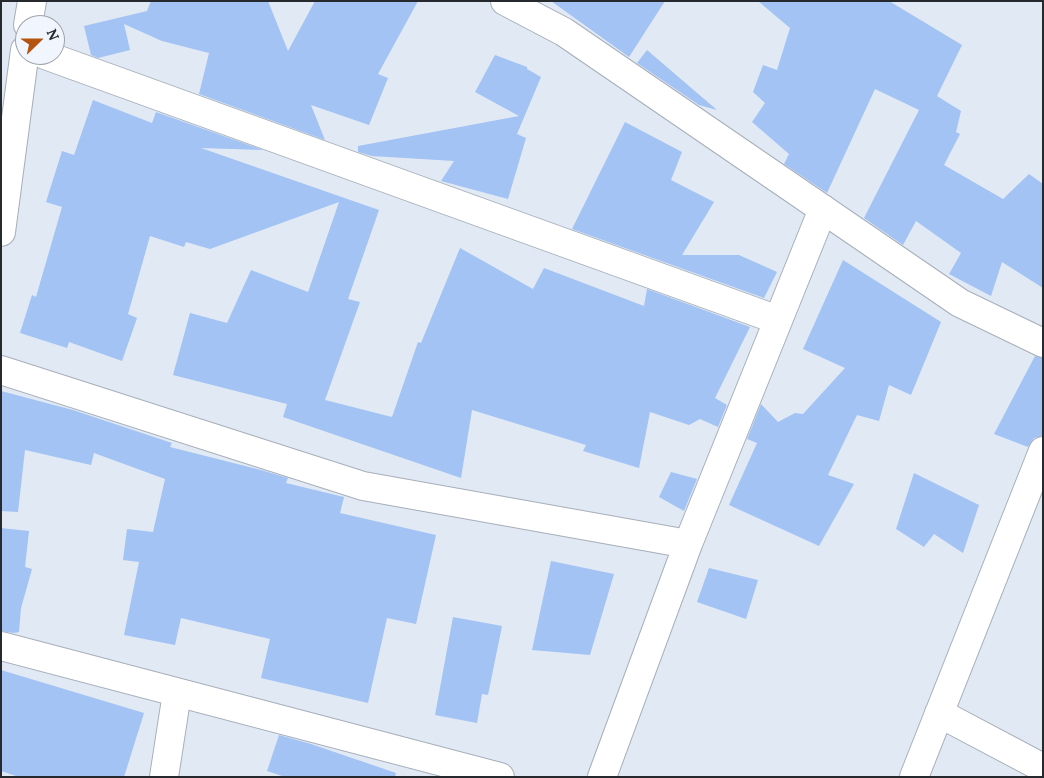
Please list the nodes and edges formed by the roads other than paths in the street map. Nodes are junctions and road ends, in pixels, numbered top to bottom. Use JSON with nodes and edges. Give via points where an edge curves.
{"nodes":[{"id":1,"x":32,"y":1,"type":"edge"},
{"id":2,"x":505,"y":1,"type":"edge"},
{"id":3,"x":30,"y":15,"type":"edge"},
{"id":4,"x":65,"y":62,"type":"edge"},
{"id":5,"x":23,"y":65,"type":"edge"},
{"id":6,"x":823,"y":209,"type":"junction"},
{"id":7,"x":1,"y":232,"type":"edge"},
{"id":8,"x":778,"y":320,"type":"junction"},
{"id":9,"x":1043,"y":343,"type":"edge"},
{"id":10,"x":1,"y":370,"type":"edge"},
{"id":11,"x":1043,"y":450,"type":"edge"},
{"id":12,"x":688,"y":544,"type":"junction"},
{"id":13,"x":1,"y":646,"type":"edge"},
{"id":14,"x":177,"y":693,"type":"junction"},
{"id":15,"x":939,"y":713,"type":"junction"},
{"id":16,"x":1043,"y":768,"type":"edge"},
{"id":17,"x":164,"y":777,"type":"edge"},
{"id":18,"x":500,"y":777,"type":"edge"},
{"id":19,"x":602,"y":777,"type":"edge"},
{"id":20,"x":914,"y":777,"type":"edge"}],
"edges":[{"from":1,"to":3,"type":"street"},
{"from":2,"to":6,"type":"street","via":[[564,32]]},
{"from":4,"to":8,"type":"street"},
{"from":5,"to":7,"type":"street"},
{"from":6,"to":8,"type":"street"},
{"from":6,"to":9,"type":"street","via":[[960,303]]},
{"from":8,"to":12,"type":"street"},
{"from":10,"to":12,"type":"street","via":[[363,486]]},
{"from":11,"to":15,"type":"street"},
{"from":12,"to":19,"type":"street"},
{"from":13,"to":14,"type":"street"},
{"from":14,"to":17,"type":"street"},
{"from":14,"to":18,"type":"street"},
{"from":15,"to":16,"type":"street"},
{"from":15,"to":20,"type":"street"}]}
